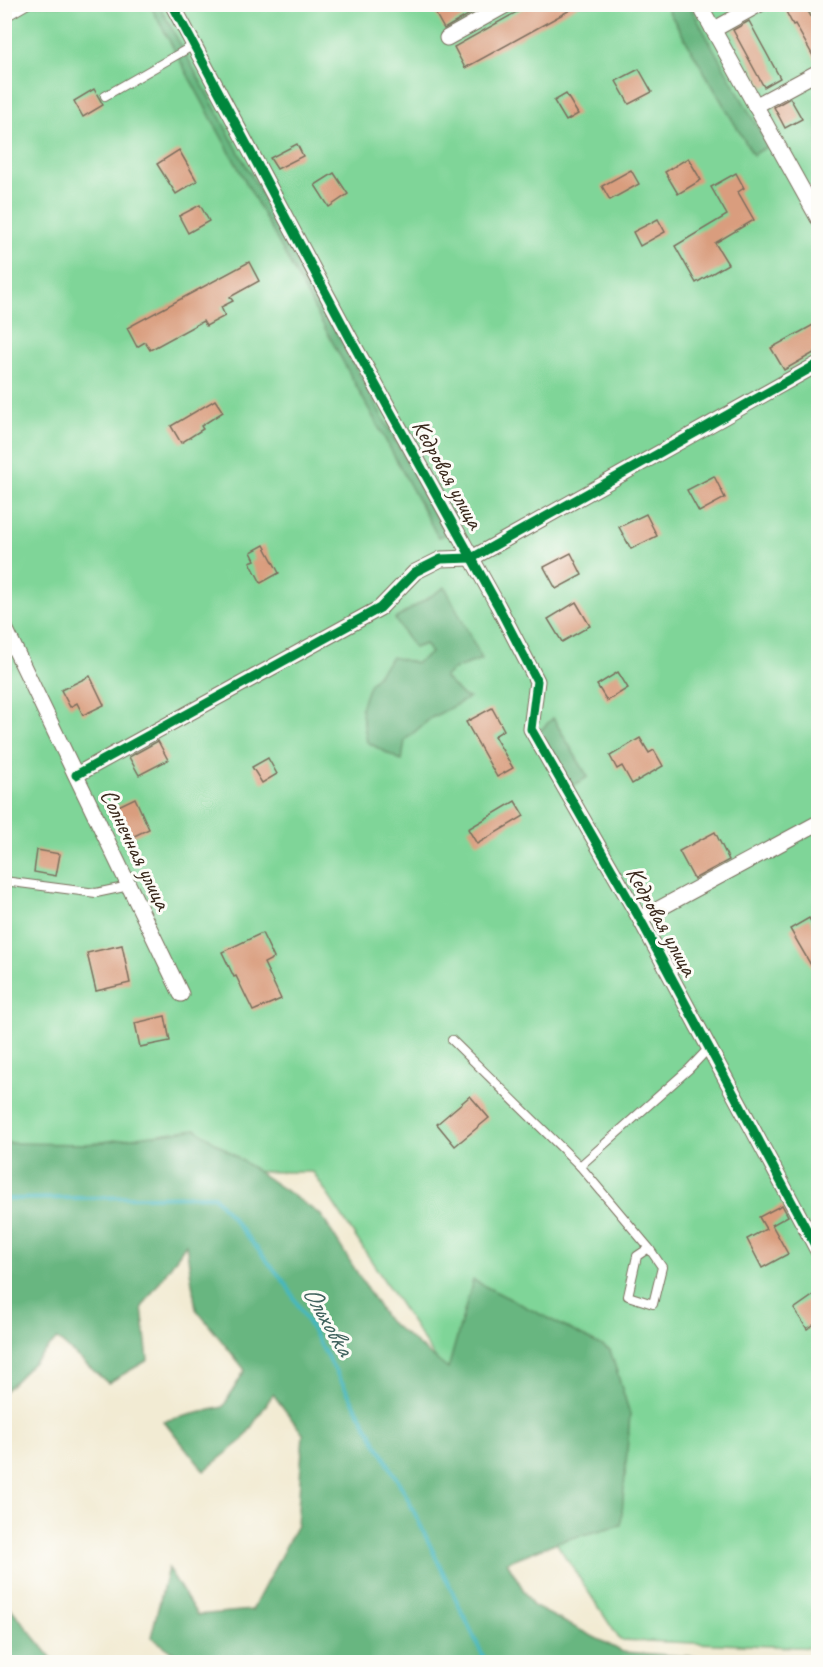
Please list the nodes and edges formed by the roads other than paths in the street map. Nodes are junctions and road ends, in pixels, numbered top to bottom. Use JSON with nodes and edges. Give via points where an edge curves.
{"nodes":[{"id":1,"x":28,"y":4,"type":"edge"},
{"id":2,"x":172,"y":4,"type":"edge"},
{"id":3,"x":508,"y":4,"type":"edge"},
{"id":4,"x":699,"y":4,"type":"edge"},
{"id":5,"x":760,"y":4,"type":"edge"},
{"id":6,"x":4,"y":18,"type":"edge"},
{"id":7,"x":713,"y":30,"type":"junction"},
{"id":8,"x":447,"y":39,"type":"dead end"},
{"id":9,"x":194,"y":45,"type":"junction"},
{"id":10,"x":819,"y":72,"type":"edge"},
{"id":11,"x":105,"y":96,"type":"dead end"},
{"id":12,"x":755,"y":106,"type":"junction"},
{"id":13,"x":819,"y":218,"type":"edge"},
{"id":14,"x":819,"y":364,"type":"edge"},
{"id":15,"x":472,"y":558,"type":"junction"},
{"id":16,"x":4,"y":626,"type":"edge"},
{"id":17,"x":76,"y":775,"type":"junction"},
{"id":18,"x":819,"y":823,"type":"edge"},
{"id":19,"x":4,"y":881,"type":"edge"},
{"id":20,"x":129,"y":886,"type":"junction"},
{"id":21,"x":640,"y":919,"type":"junction"},
{"id":22,"x":181,"y":994,"type":"dead end"},
{"id":23,"x":452,"y":1040,"type":"dead end"},
{"id":24,"x":709,"y":1048,"type":"junction"},
{"id":25,"x":580,"y":1166,"type":"junction"},
{"id":26,"x":649,"y":1248,"type":"junction"},
{"id":27,"x":819,"y":1251,"type":"edge"}],
"edges":[{"from":1,"to":6,"type":"lane"},
{"from":2,"to":9,"type":"street","name":"Кедровая улица"},
{"from":3,"to":8,"type":"street"},
{"from":4,"to":7,"type":"street"},
{"from":5,"to":7,"type":"street"},
{"from":7,"to":12,"type":"street"},
{"from":9,"to":11,"type":"lane"},
{"from":9,"to":15,"type":"street","name":"Кедровая улица","via":[[347,334]]},
{"from":10,"to":12,"type":"street"},
{"from":12,"to":13,"type":"street"},
{"from":14,"to":15,"type":"street"},
{"from":15,"to":17,"type":"street","via":[[441,559],[415,572],[380,608]]},
{"from":15,"to":21,"type":"street","name":"Кедровая улица","via":[[537,681],[531,729]]},
{"from":16,"to":17,"type":"street","name":"Солнечная улица"},
{"from":17,"to":20,"type":"street","name":"Солнечная улица"},
{"from":18,"to":21,"type":"street"},
{"from":19,"to":20,"type":"lane","via":[[96,893]]},
{"from":20,"to":22,"type":"street","name":"Солнечная улица"},
{"from":21,"to":24,"type":"street","name":"Кедровая улица"},
{"from":23,"to":25,"type":"lane"},
{"from":24,"to":25,"type":"lane"},
{"from":24,"to":27,"type":"street","name":"Кедровая улица"},
{"from":25,"to":26,"type":"lane"},
{"from":26,"to":26,"type":"lane","via":[[662,1268],[653,1304],[628,1296],[638,1256]]}]}
